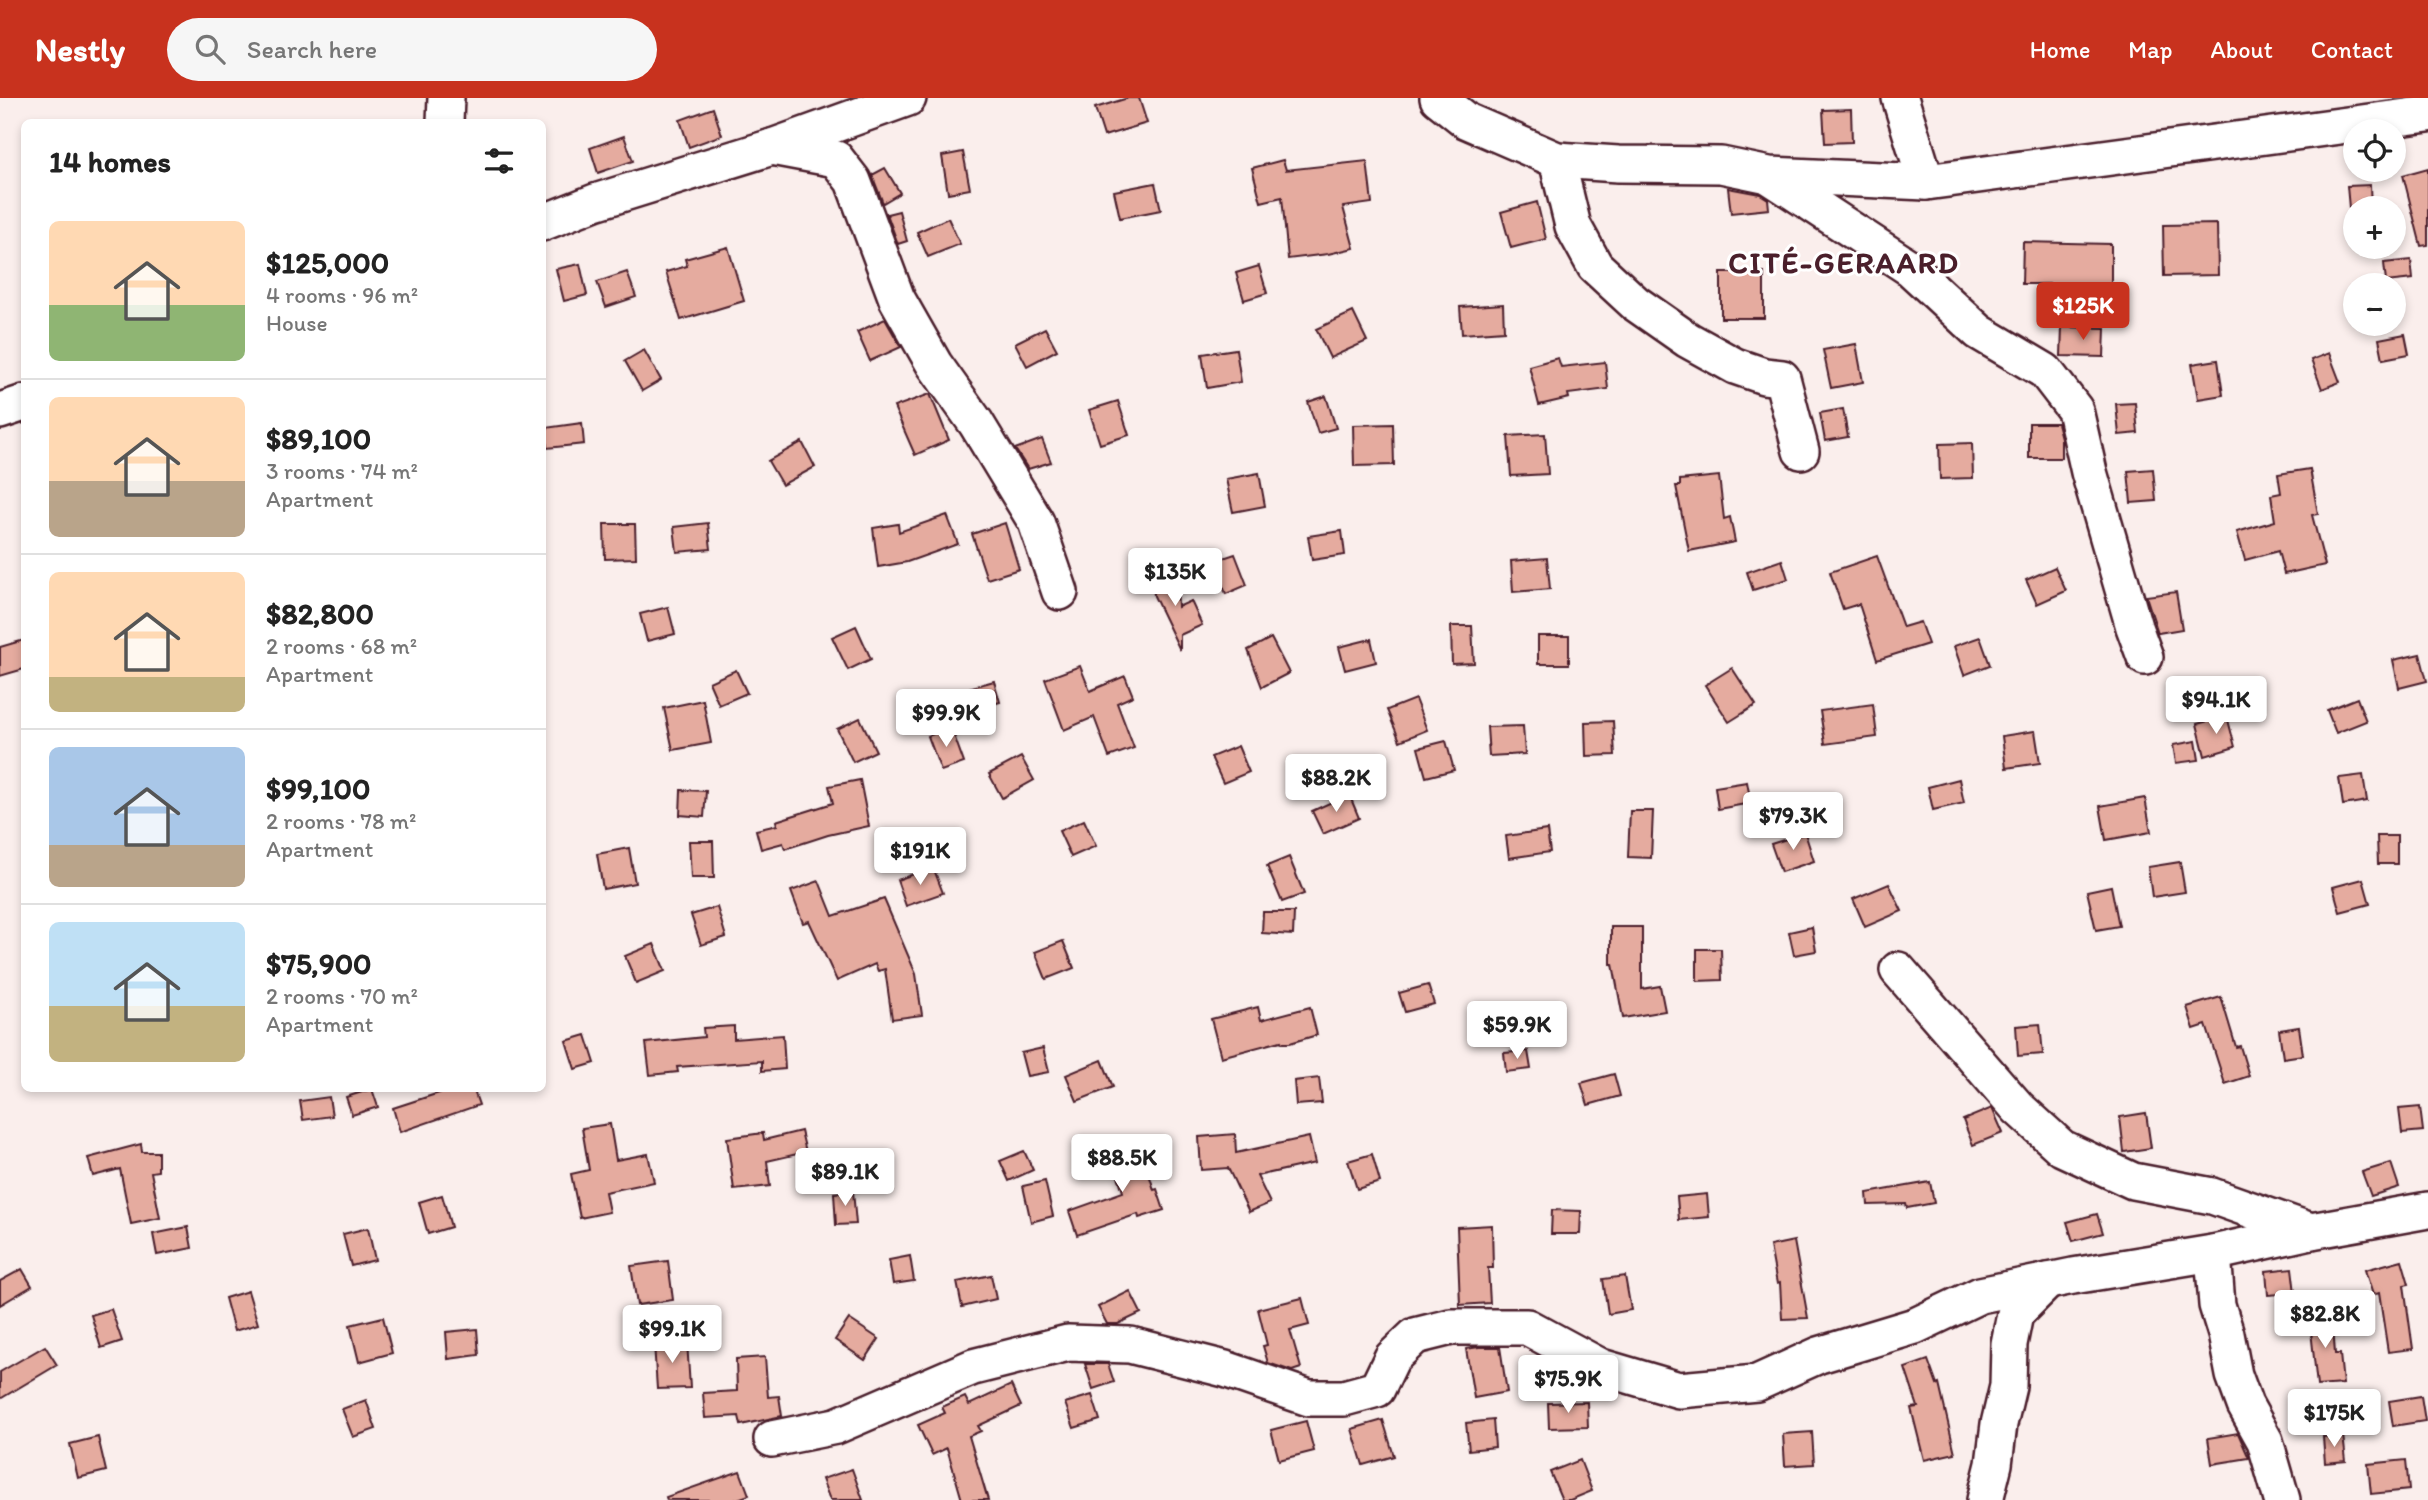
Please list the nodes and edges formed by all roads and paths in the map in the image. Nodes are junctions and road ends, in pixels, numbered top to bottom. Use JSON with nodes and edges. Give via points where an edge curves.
{"nodes":[{"id":1,"x":446,"y":98,"type":"edge"},
{"id":2,"x":908,"y":98,"type":"edge"},
{"id":3,"x":1438,"y":98,"type":"edge"},
{"id":4,"x":1900,"y":98,"type":"edge"},
{"id":5,"x":2428,"y":114,"type":"edge"},
{"id":6,"x":445,"y":119,"type":"edge"},
{"id":7,"x":772,"y":147,"type":"junction"},
{"id":8,"x":1557,"y":160,"type":"junction"},
{"id":9,"x":1769,"y":175,"type":"junction"},
{"id":10,"x":1926,"y":182,"type":"junction"},
{"id":11,"x":546,"y":221,"type":"edge"},
{"id":12,"x":21,"y":404,"type":"edge"},
{"id":13,"x":0,"y":411,"type":"edge"},
{"id":14,"x":1801,"y":451,"type":"dead end"},
{"id":15,"x":1060,"y":592,"type":"dead end"},
{"id":16,"x":2145,"y":657,"type":"dead end"},
{"id":17,"x":1898,"y":970,"type":"dead end"},
{"id":18,"x":2428,"y":1210,"type":"edge"},
{"id":19,"x":2311,"y":1231,"type":"junction"},
{"id":20,"x":2213,"y":1253,"type":"junction"},
{"id":21,"x":2048,"y":1281,"type":"junction"},
{"id":22,"x":772,"y":1439,"type":"dead end"},
{"id":23,"x":1985,"y":1500,"type":"edge"},
{"id":24,"x":2281,"y":1500,"type":"edge"}],
"edges":[{"from":1,"to":6,"type":"street"},
{"from":2,"to":7,"type":"street"},
{"from":3,"to":8,"type":"street","via":[[1467,121]]},
{"from":4,"to":10,"type":"street"},
{"from":5,"to":10,"type":"street"},
{"from":7,"to":11,"type":"street"},
{"from":7,"to":15,"type":"street","via":[[836,159],[853,181],[897,299],[1036,522]]},
{"from":8,"to":9,"type":"street","via":[[1720,165]]},
{"from":8,"to":14,"type":"street","via":[[1573,226],[1594,266],[1635,303],[1688,340],[1735,366],[1782,377]]},
{"from":9,"to":10,"type":"street"},
{"from":9,"to":16,"type":"street","via":[[1910,268],[1979,332],[2045,371],[2075,410]]},
{"from":12,"to":13,"type":"street"},
{"from":17,"to":19,"type":"street","via":[[2018,1108],[2062,1148],[2133,1181],[2212,1196]]},
{"from":18,"to":19,"type":"street"},
{"from":19,"to":20,"type":"street"},
{"from":20,"to":21,"type":"street"},
{"from":20,"to":24,"type":"street","via":[[2217,1305],[2234,1375],[2265,1441]]},
{"from":21,"to":22,"type":"street","via":[[1980,1295],[1915,1326],[1819,1355],[1757,1383],[1678,1390],[1601,1367],[1527,1327],[1451,1327],[1415,1336],[1392,1358],[1377,1389],[1344,1398],[1309,1398],[1225,1369],[1130,1345],[1068,1343],[973,1367],[836,1426]]},
{"from":21,"to":23,"type":"street","via":[[2015,1314],[2007,1386]]}]}
